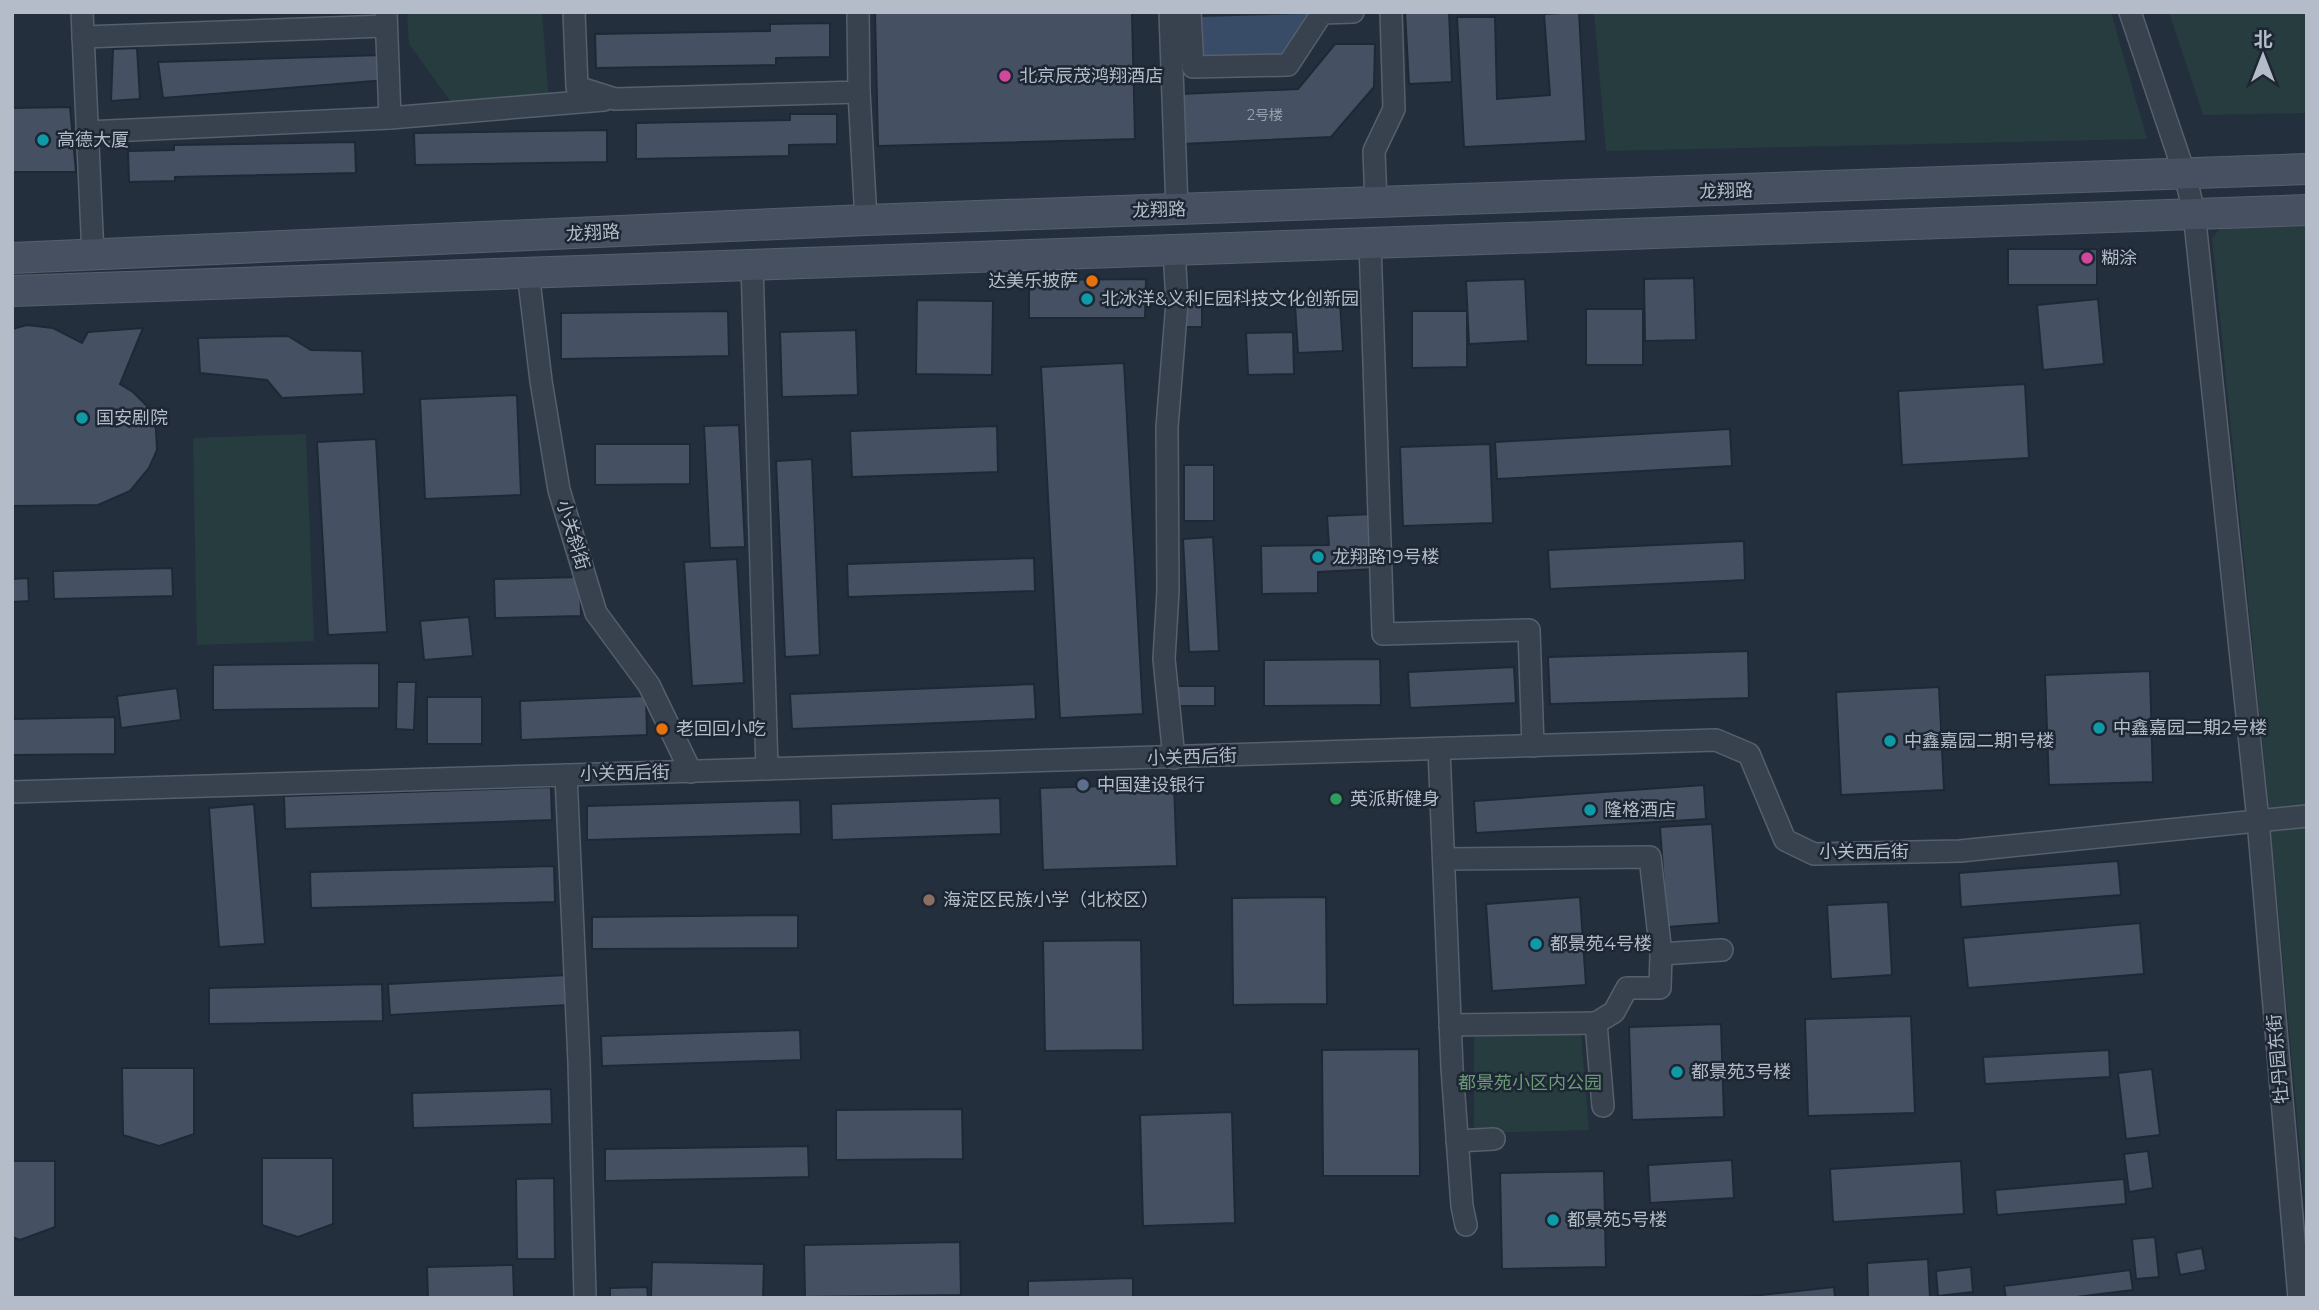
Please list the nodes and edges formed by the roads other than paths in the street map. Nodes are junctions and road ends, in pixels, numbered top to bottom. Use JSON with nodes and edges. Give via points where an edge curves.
{"nodes":[{"id":1,"x":82,"y":12,"type":"edge"},
{"id":2,"x":574,"y":12,"type":"edge"},
{"id":3,"x":858,"y":12,"type":"edge"},
{"id":4,"x":1170,"y":12,"type":"edge"},
{"id":5,"x":1190,"y":12,"type":"edge"},
{"id":6,"x":1353,"y":12,"type":"edge"},
{"id":7,"x":1391,"y":12,"type":"edge"},
{"id":8,"x":2130,"y":12,"type":"edge"},
{"id":9,"x":386,"y":19,"type":"edge"},
{"id":10,"x":83,"y":37,"type":"junction"},
{"id":11,"x":859,"y":92,"type":"junction"},
{"id":12,"x":615,"y":99,"type":"junction"},
{"id":13,"x":390,"y":118,"type":"junction"},
{"id":14,"x":87,"y":132,"type":"junction"},
{"id":15,"x":2307,"y":169,"type":"edge"},
{"id":16,"x":2185,"y":175,"type":"junction"},
{"id":17,"x":1376,"y":203,"type":"junction"},
{"id":18,"x":1177,"y":210,"type":"junction"},
{"id":19,"x":2307,"y":210,"type":"edge"},
{"id":20,"x":2194,"y":212,"type":"junction"},
{"id":21,"x":866,"y":220,"type":"junction"},
{"id":22,"x":1370,"y":243,"type":"junction"},
{"id":23,"x":1174,"y":250,"type":"junction"},
{"id":24,"x":93,"y":255,"type":"junction"},
{"id":25,"x":12,"y":258,"type":"edge"},
{"id":26,"x":752,"y":264,"type":"junction"},
{"id":27,"x":528,"y":272,"type":"junction"},
{"id":28,"x":12,"y":291,"type":"edge"},
{"id":29,"x":1533,"y":746,"type":"junction"},
{"id":30,"x":1439,"y":749,"type":"junction"},
{"id":31,"x":1174,"y":758,"type":"junction"},
{"id":32,"x":767,"y":769,"type":"junction"},
{"id":33,"x":691,"y":772,"type":"junction"},
{"id":34,"x":566,"y":775,"type":"junction"},
{"id":35,"x":12,"y":792,"type":"edge"},
{"id":36,"x":2307,"y":816,"type":"edge"},
{"id":37,"x":2258,"y":821,"type":"junction"},
{"id":38,"x":1444,"y":859,"type":"junction"},
{"id":39,"x":1722,"y":950,"type":"dead end"},
{"id":40,"x":1661,"y":954,"type":"junction"},
{"id":41,"x":1596,"y":1023,"type":"junction"},
{"id":42,"x":1450,"y":1025,"type":"junction"},
{"id":43,"x":1603,"y":1106,"type":"dead end"},
{"id":44,"x":1494,"y":1139,"type":"dead end"},
{"id":45,"x":1457,"y":1141,"type":"junction"},
{"id":46,"x":1466,"y":1225,"type":"dead end"},
{"id":47,"x":585,"y":1298,"type":"edge"},
{"id":48,"x":2299,"y":1298,"type":"edge"}],
"edges":[{"from":1,"to":10,"type":"street"},
{"from":2,"to":12,"type":"street","via":[[577,87]]},
{"from":3,"to":11,"type":"street"},
{"from":4,"to":18,"type":"street","via":[[1180,80]]},
{"from":5,"to":6,"type":"street","via":[[1193,67],[1288,65],[1322,13]]},
{"from":7,"to":17,"type":"street","via":[[1394,109],[1374,151]]},
{"from":8,"to":16,"type":"street","name":"牡丹园东街"},
{"from":9,"to":10,"type":"street"},
{"from":9,"to":13,"type":"street"},
{"from":10,"to":14,"type":"street"},
{"from":11,"to":12,"type":"street"},
{"from":11,"to":21,"type":"street"},
{"from":12,"to":13,"type":"street"},
{"from":13,"to":14,"type":"street"},
{"from":14,"to":24,"type":"street"},
{"from":15,"to":16,"type":"street","name":"龙翔路"},
{"from":16,"to":17,"type":"street","name":"龙翔路"},
{"from":16,"to":20,"type":"street","name":"牡丹园东街"},
{"from":17,"to":18,"type":"street","name":"龙翔路"},
{"from":18,"to":21,"type":"street","name":"龙翔路"},
{"from":19,"to":20,"type":"street","name":"龙翔路"},
{"from":20,"to":22,"type":"street","name":"龙翔路"},
{"from":20,"to":37,"type":"street","name":"牡丹园东街"},
{"from":21,"to":24,"type":"street","name":"龙翔路"},
{"from":22,"to":23,"type":"street","name":"龙翔路"},
{"from":22,"to":29,"type":"street","via":[[1383,634],[1529,630]]},
{"from":23,"to":26,"type":"street","name":"龙翔路"},
{"from":23,"to":31,"type":"street","via":[[1177,302],[1167,427],[1164,659]]},
{"from":24,"to":25,"type":"street","name":"龙翔路"},
{"from":26,"to":27,"type":"street","name":"龙翔路"},
{"from":26,"to":32,"type":"street"},
{"from":27,"to":28,"type":"street","name":"龙翔路"},
{"from":27,"to":33,"type":"street","name":"小关斜街","via":[[559,489],[596,613],[649,685]]},
{"from":29,"to":30,"type":"street","name":"小关西后街"},
{"from":29,"to":37,"type":"street","name":"小关西后街","via":[[1716,740],[1749,754],[1785,840],[1814,854],[1960,851]]},
{"from":30,"to":31,"type":"street","name":"小关西后街"},
{"from":30,"to":38,"type":"street"},
{"from":31,"to":32,"type":"street","name":"小关西后街"},
{"from":32,"to":33,"type":"street","name":"小关西后街"},
{"from":33,"to":34,"type":"street","name":"小关西后街"},
{"from":34,"to":35,"type":"street","name":"小关西后街"},
{"from":34,"to":47,"type":"street"},
{"from":36,"to":37,"type":"street","name":"小关西后街"},
{"from":37,"to":48,"type":"street","name":"牡丹园东街"},
{"from":38,"to":40,"type":"street","via":[[1650,857]]},
{"from":38,"to":42,"type":"street"},
{"from":39,"to":40,"type":"street"},
{"from":40,"to":41,"type":"street","via":[[1660,988],[1627,988],[1614,1012]]},
{"from":41,"to":42,"type":"street"},
{"from":41,"to":43,"type":"street"},
{"from":42,"to":45,"type":"street"},
{"from":44,"to":45,"type":"street"},
{"from":45,"to":46,"type":"street"}]}
